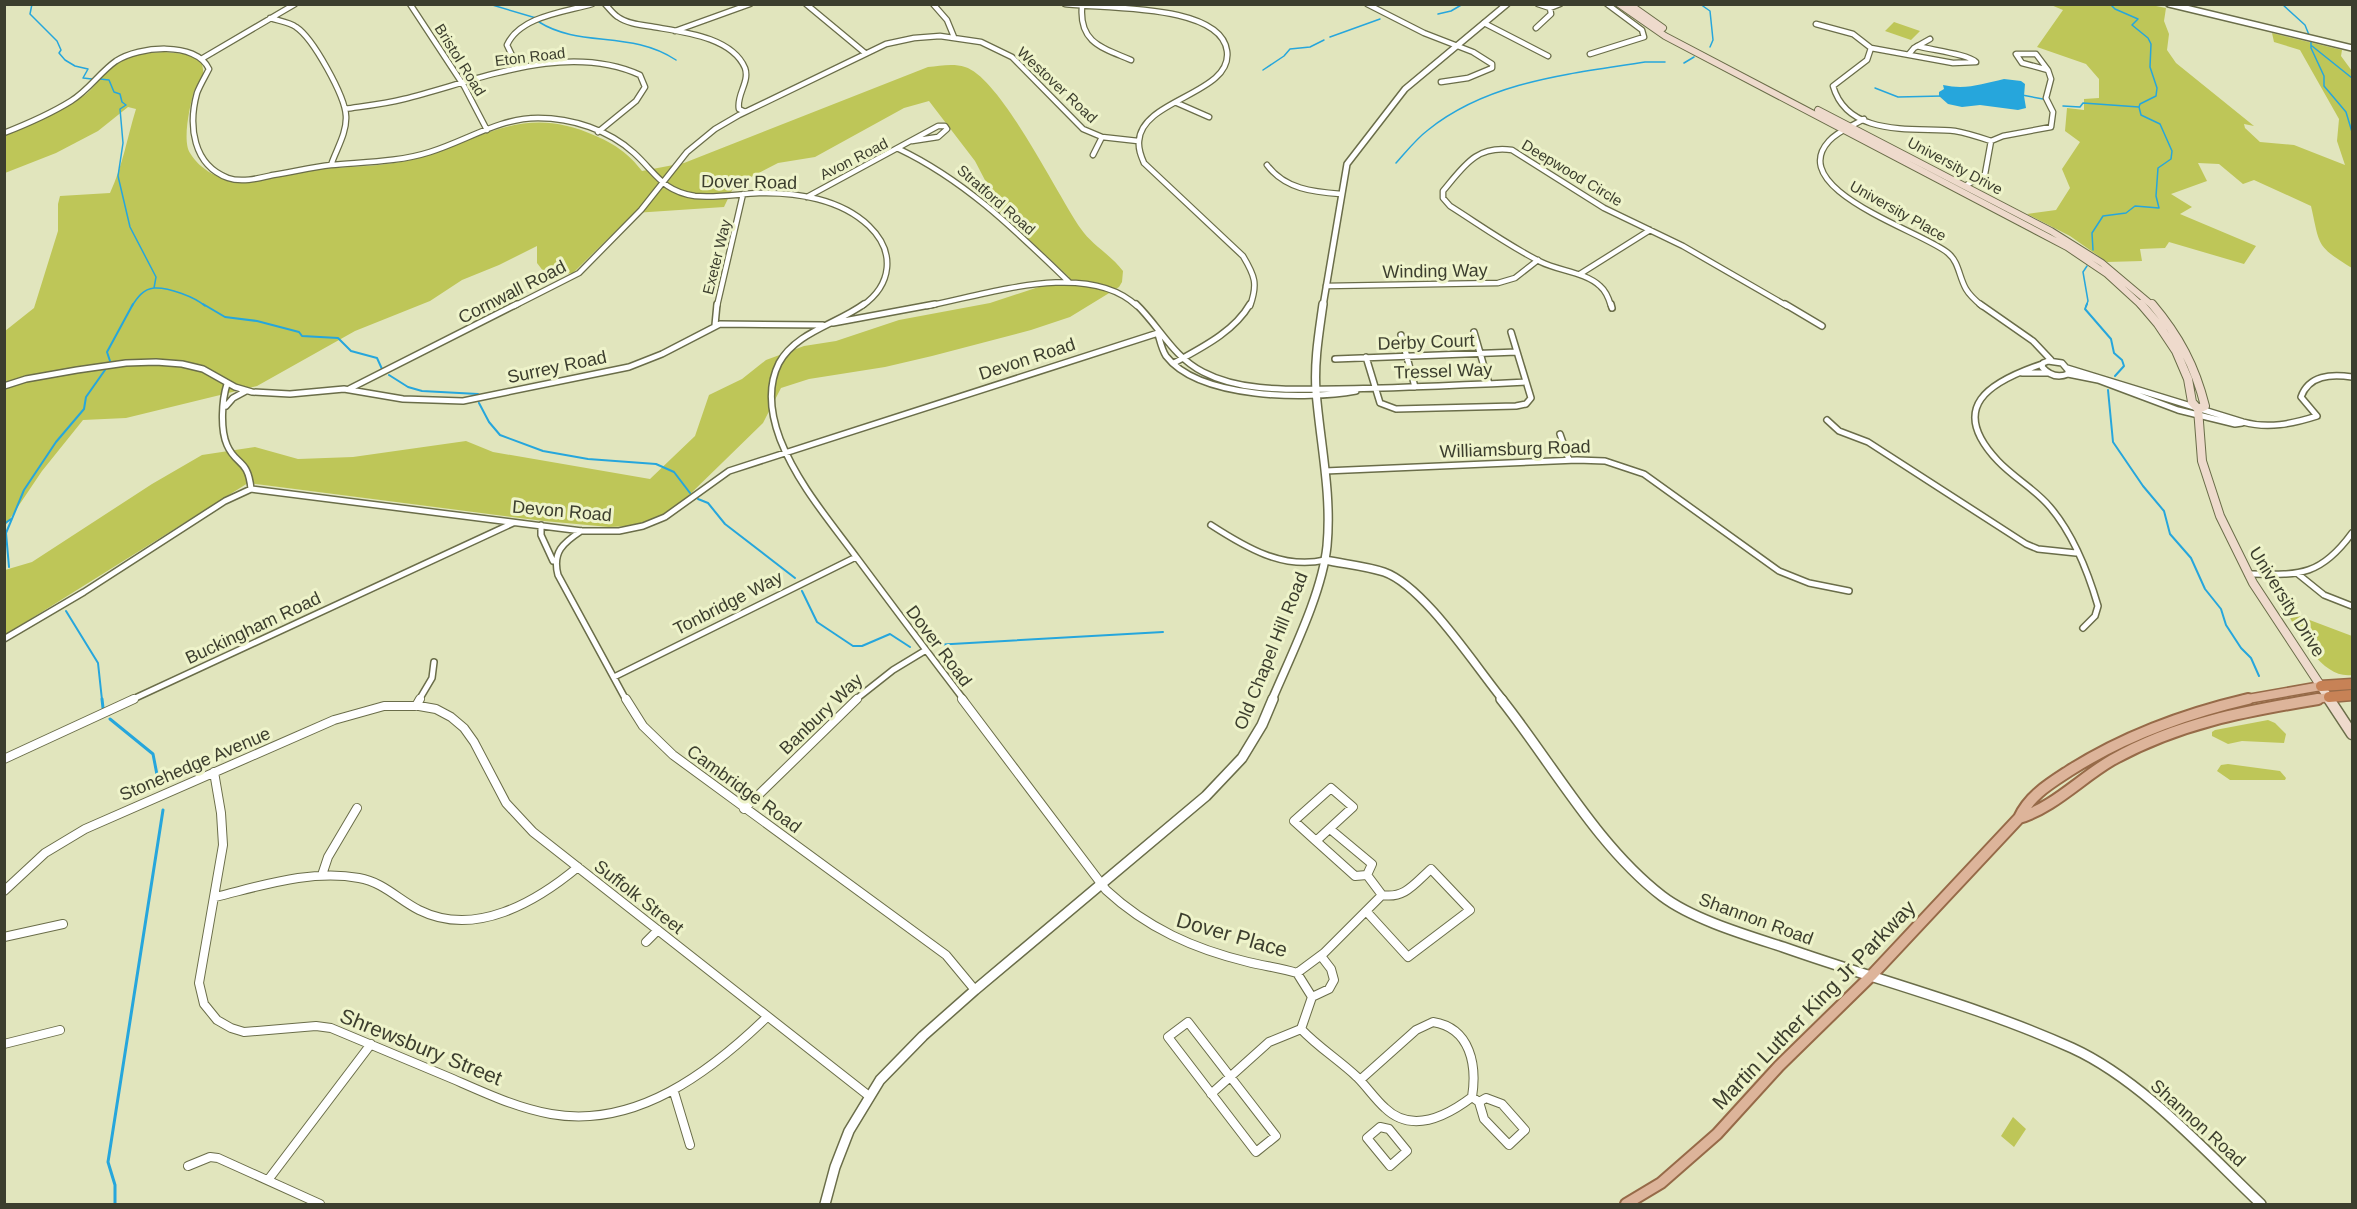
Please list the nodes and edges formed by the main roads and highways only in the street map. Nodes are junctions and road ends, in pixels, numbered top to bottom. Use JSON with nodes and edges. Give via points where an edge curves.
{"nodes":[{"id":1,"x":1619,"y":4,"type":"edge"},
{"id":2,"x":1629,"y":4,"type":"edge"},
{"id":3,"x":1848,"y":128,"type":"junction"},
{"id":4,"x":2198,"y":412,"type":"junction"},
{"id":5,"x":2352,"y":684,"type":"edge"},
{"id":6,"x":2321,"y":686,"type":"junction"},
{"id":7,"x":2352,"y":695,"type":"edge"},
{"id":8,"x":2329,"y":697,"type":"junction"},
{"id":9,"x":2352,"y":734,"type":"edge"},
{"id":10,"x":2019,"y":818,"type":"junction"},
{"id":11,"x":1626,"y":1204,"type":"edge"}],
"edges":[{"from":1,"to":3,"type":"main road","name":"University Drive","via":[[1665,36]]},
{"from":2,"to":3,"type":"main road","name":"University Drive","via":[[1669,31]]},
{"from":3,"to":4,"type":"main road","name":"University Drive","via":[[2067,247],[2107,274],[2142,306],[2169,339],[2183,366]]},
{"from":3,"to":4,"type":"main road","name":"University Drive","via":[[2081,248],[2139,292],[2171,326],[2194,364],[2205,406]]},
{"from":4,"to":6,"type":"main road","name":"University Drive","via":[[2206,479],[2220,516],[2248,574]]},
{"from":5,"to":6,"type":"highway"},
{"from":6,"to":8,"type":"main road","name":"University Drive"},
{"from":6,"to":10,"type":"main road","name":"Martin Luther King Jr Parkway","via":[[2201,709],[2125,739],[2048,785],[2024,805]]},
{"from":7,"to":8,"type":"highway"},
{"from":8,"to":9,"type":"main road","name":"University Drive"},
{"from":8,"to":10,"type":"main road","name":"Martin Luther King Jr Parkway","via":[[2242,712],[2178,729],[2112,760],[2036,813]]},
{"from":10,"to":11,"type":"main road","name":"Martin Luther King Jr Parkway","via":[[1711,1140],[1661,1183]]}]}
